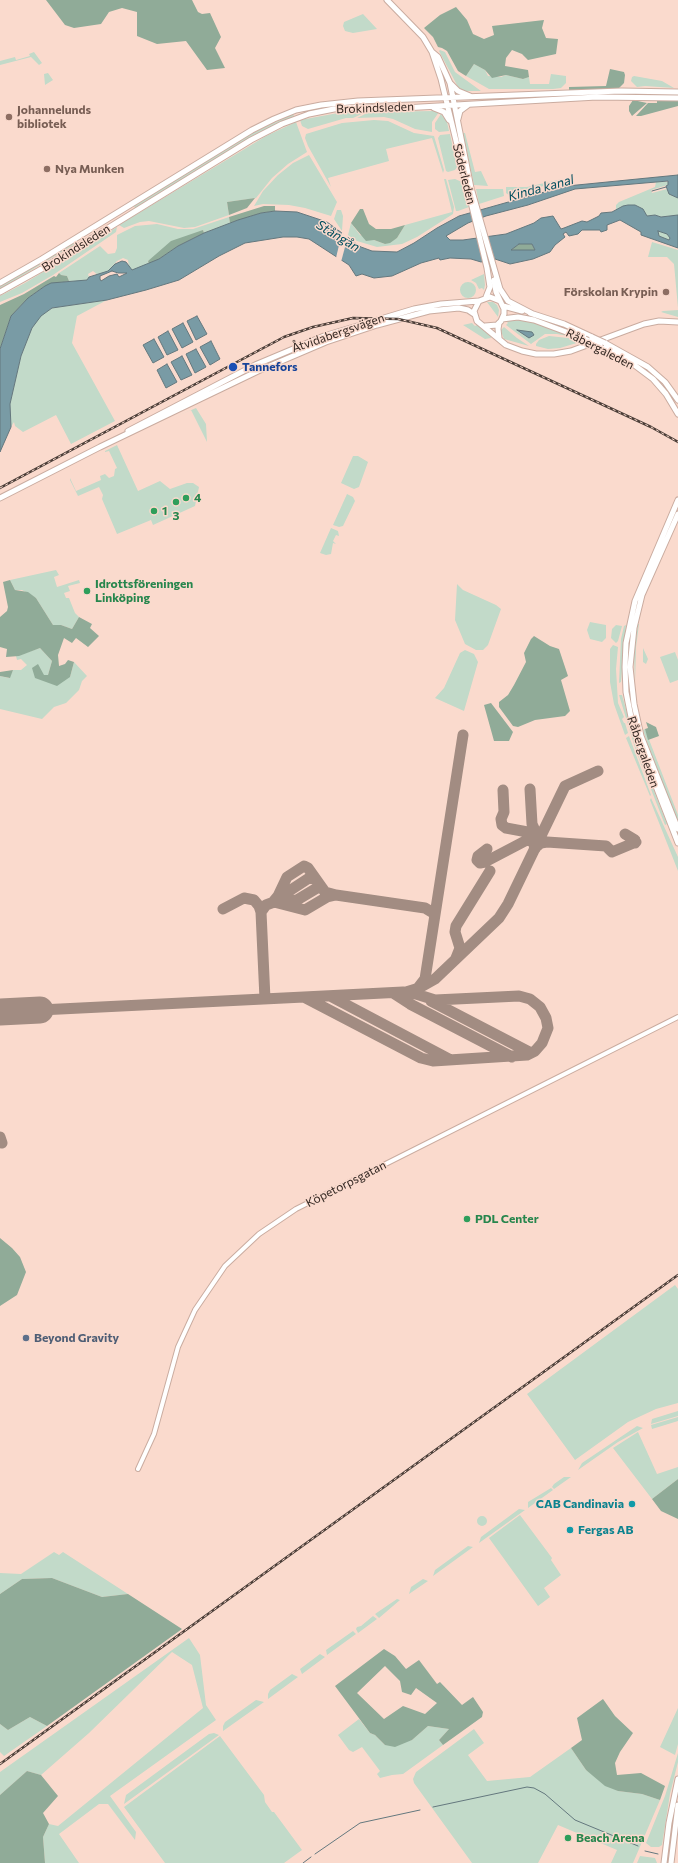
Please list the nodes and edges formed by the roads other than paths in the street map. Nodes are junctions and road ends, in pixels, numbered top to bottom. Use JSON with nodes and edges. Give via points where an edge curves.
{"nodes":[{"id":1,"x":387,"y":0,"type":"edge"},
{"id":2,"x":432,"y":52,"type":"junction"},
{"id":3,"x":450,"y":83,"type":"junction"},
{"id":4,"x":676,"y":92,"type":"edge"},
{"id":5,"x":473,"y":97,"type":"junction"},
{"id":6,"x":446,"y":98,"type":"junction"},
{"id":7,"x":453,"y":98,"type":"junction"},
{"id":8,"x":677,"y":98,"type":"edge"},
{"id":9,"x":470,"y":104,"type":"junction"},
{"id":10,"x":447,"y":105,"type":"junction"},
{"id":11,"x":454,"y":105,"type":"junction"},
{"id":12,"x":431,"y":106,"type":"junction"},
{"id":13,"x":450,"y":121,"type":"junction"},
{"id":14,"x":457,"y":122,"type":"junction"},
{"id":15,"x":472,"y":200,"type":"junction"},
{"id":16,"x":490,"y":267,"type":"junction"},
{"id":17,"x":0,"y":283,"type":"edge"},
{"id":18,"x":0,"y":292,"type":"edge"},
{"id":19,"x":486,"y":297,"type":"junction"},
{"id":20,"x":479,"y":300,"type":"junction"},
{"id":21,"x":502,"y":304,"type":"junction"},
{"id":22,"x":474,"y":314,"type":"junction"},
{"id":23,"x":533,"y":314,"type":"junction"},
{"id":24,"x":501,"y":321,"type":"junction"},
{"id":25,"x":678,"y":322,"type":"edge"},
{"id":26,"x":483,"y":326,"type":"junction"},
{"id":27,"x":499,"y":338,"type":"junction"},
{"id":28,"x":678,"y":400,"type":"edge"},
{"id":29,"x":678,"y":414,"type":"edge"},
{"id":30,"x":100,"y":447,"type":"junction"},
{"id":31,"x":0,"y":498,"type":"edge"},
{"id":32,"x":678,"y":500,"type":"edge"},
{"id":33,"x":678,"y":514,"type":"edge"},
{"id":34,"x":678,"y":829,"type":"edge"},
{"id":35,"x":678,"y":843,"type":"edge"},
{"id":36,"x":678,"y":1017,"type":"edge"},
{"id":37,"x":138,"y":1469,"type":"dead end"},
{"id":38,"x":678,"y":1778,"type":"edge"},
{"id":39,"x":678,"y":1805,"type":"edge"},
{"id":40,"x":664,"y":1863,"type":"edge"},
{"id":41,"x":671,"y":1863,"type":"edge"}],
"edges":[{"from":1,"to":2,"type":"main road","name":"Söderleden","via":[[420,33]]},
{"from":2,"to":3,"type":"main road","name":"Söderleden","via":[[438,57]]},
{"from":2,"to":6,"type":"main road","name":"Söderleden"},
{"from":3,"to":5,"type":"main road","via":[[459,92]]},
{"from":3,"to":7,"type":"main road","name":"Söderleden"},
{"from":4,"to":5,"type":"main road","name":"Brokindsleden","via":[[621,91]]},
{"from":5,"to":7,"type":"main road","name":"Brokindsleden"},
{"from":6,"to":7,"type":"main road","name":"Brokindsleden"},
{"from":6,"to":10,"type":"main road","name":"Söderleden"},
{"from":6,"to":17,"type":"main road","name":"Brokindsleden","via":[[335,103],[296,110],[274,119]]},
{"from":7,"to":11,"type":"main road","name":"Söderleden"},
{"from":8,"to":9,"type":"main road","name":"Brokindsleden","via":[[597,98]]},
{"from":9,"to":11,"type":"main road","name":"Brokindsleden"},
{"from":9,"to":14,"type":"main road","via":[[460,111]]},
{"from":10,"to":11,"type":"main road","name":"Brokindsleden"},
{"from":10,"to":12,"type":"main road","name":"Brokindsleden"},
{"from":10,"to":13,"type":"main road","name":"Söderleden"},
{"from":11,"to":14,"type":"main road","name":"Söderleden"},
{"from":12,"to":13,"type":"main road","via":[[442,111]]},
{"from":12,"to":18,"type":"main road","name":"Brokindsleden","via":[[334,109],[282,124],[251,140]]},
{"from":13,"to":15,"type":"main road","name":"Söderleden"},
{"from":14,"to":15,"type":"main road","name":"Söderleden"},
{"from":15,"to":16,"type":"main road","name":"Söderleden"},
{"from":16,"to":19,"type":"main road","name":"Söderleden","via":[[490,287]]},
{"from":16,"to":21,"type":"main road","name":"Söderleden"},
{"from":16,"to":23,"type":"main road","name":"Söderleden","via":[[505,298],[511,304]]},
{"from":19,"to":20,"type":"main road"},
{"from":19,"to":21,"type":"main road","via":[[494,297]]},
{"from":20,"to":22,"type":"main road","via":[[475,305]]},
{"from":20,"to":30,"type":"main road","name":"Åtvidabergsvägen","via":[[414,309],[312,341],[232,376]]},
{"from":21,"to":23,"type":"main road","name":"Råbergaleden"},
{"from":21,"to":24,"type":"main road","via":[[504,314]]},
{"from":22,"to":26,"type":"main road"},
{"from":22,"to":30,"type":"main road","name":"Åtvidabergsvägen","via":[[459,308],[439,309],[339,337],[275,363]]},
{"from":23,"to":28,"type":"main road","name":"Råbergaleden","bridge":true,"via":[[592,337],[648,367],[665,382]]},
{"from":24,"to":26,"type":"main road","via":[[493,326]]},
{"from":24,"to":27,"type":"main road","via":[[498,329]]},
{"from":24,"to":29,"type":"main road","name":"Råbergaleden","bridge":true,"via":[[518,317],[534,320],[600,346],[633,364],[653,379]]},
{"from":25,"to":27,"type":"main road","via":[[659,321],[644,324],[580,348],[554,354],[522,351],[506,345]]},
{"from":26,"to":27,"type":"main road"},
{"from":30,"to":31,"type":"main road","name":"Åtvidabergsvägen"},
{"from":32,"to":35,"type":"main road","name":"Råbergaleden","via":[[636,597],[628,629],[625,667],[627,699],[635,732]]},
{"from":33,"to":34,"type":"main road","name":"Råbergaleden","via":[[642,595],[634,628],[630,667],[641,736]]},
{"from":36,"to":37,"type":"street","name":"Köpetorpsgatan","via":[[296,1209],[259,1234],[225,1266],[195,1310],[178,1346],[154,1434]]},
{"from":38,"to":40,"type":"main road"},
{"from":39,"to":41,"type":"main road"}]}
